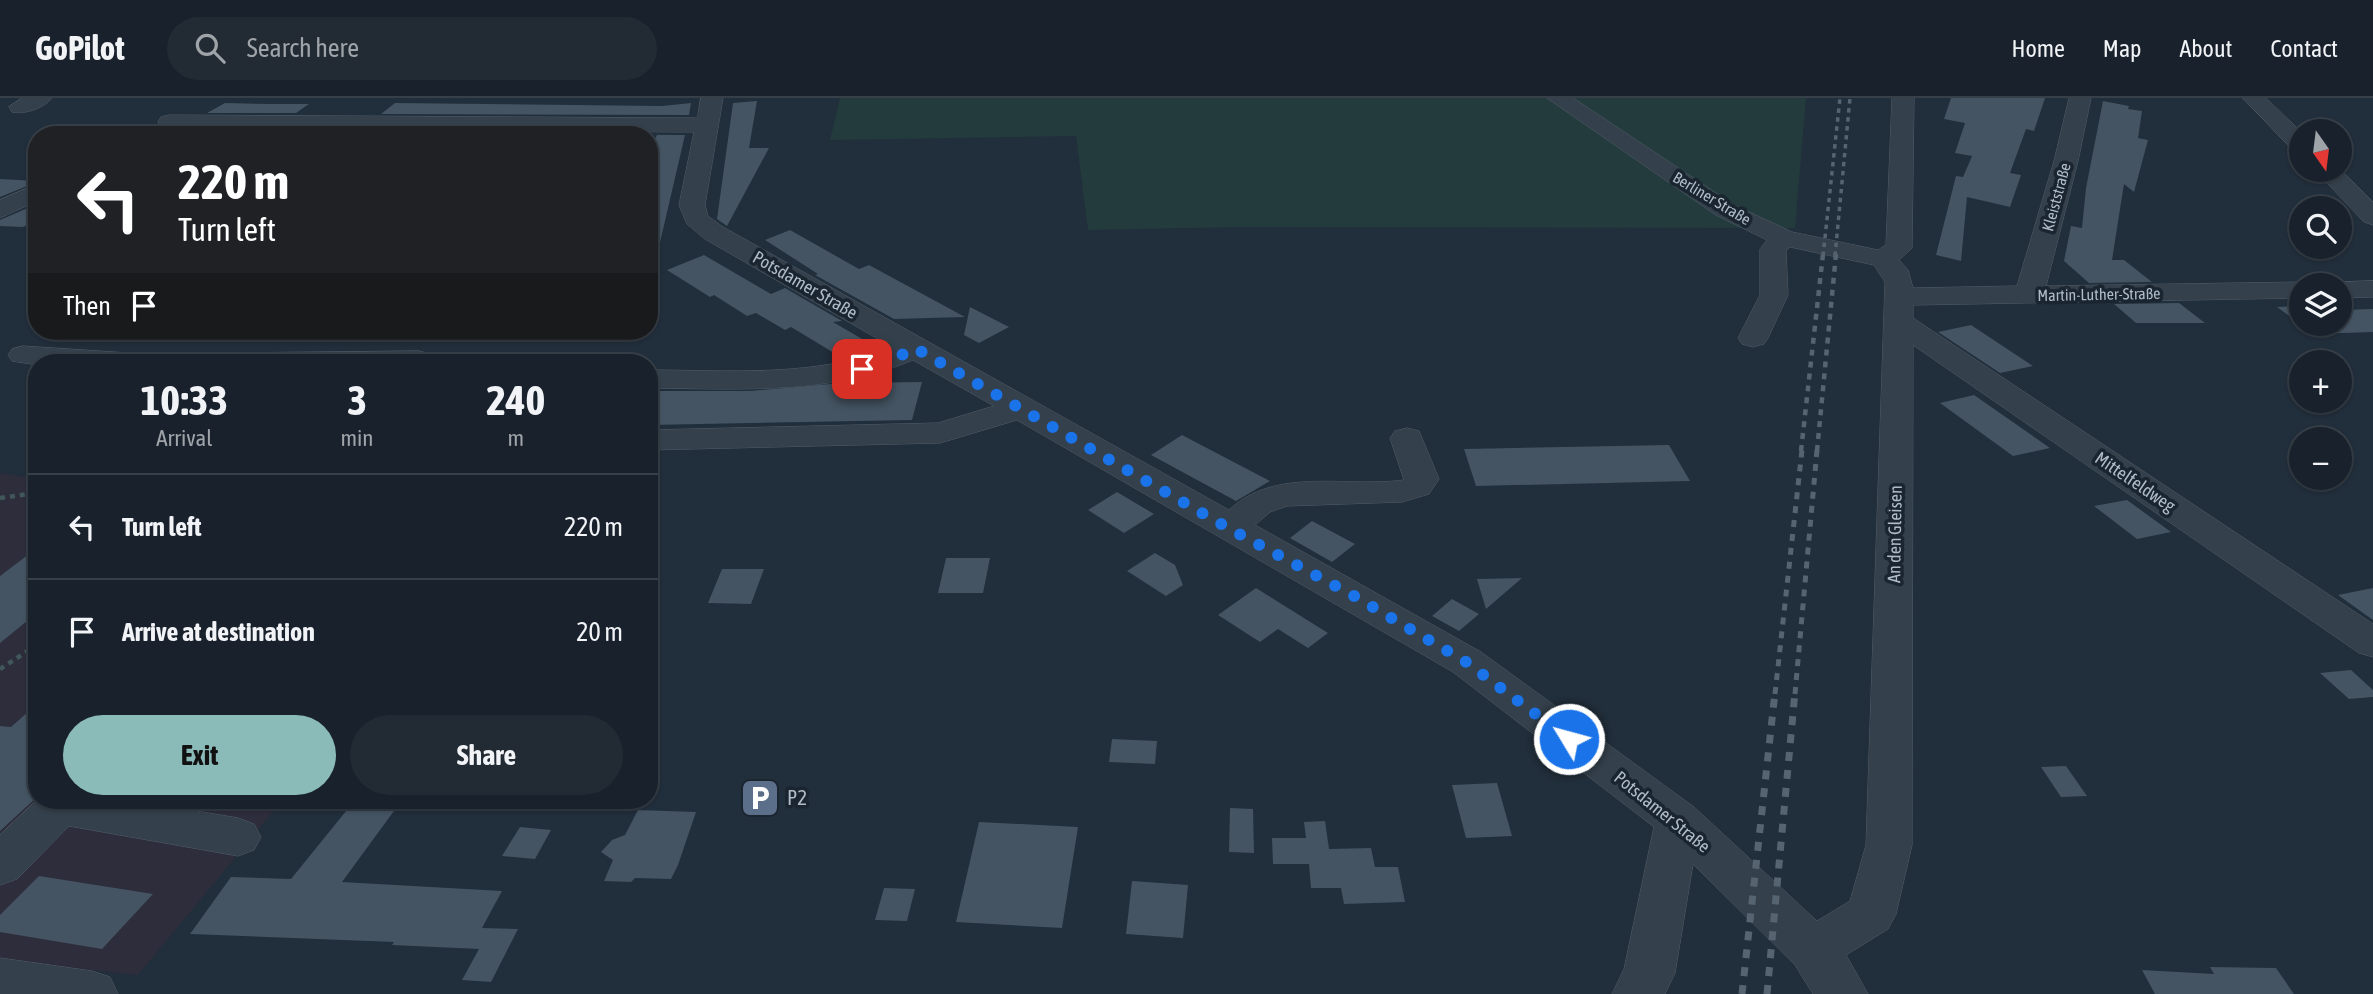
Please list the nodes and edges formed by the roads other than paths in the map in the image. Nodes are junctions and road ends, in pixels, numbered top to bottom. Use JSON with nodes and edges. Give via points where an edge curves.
{"nodes":[{"id":1,"x":41,"y":98,"type":"edge"},
{"id":2,"x":214,"y":98,"type":"edge"},
{"id":3,"x":1558,"y":98,"type":"edge"},
{"id":4,"x":1903,"y":98,"type":"edge"},
{"id":5,"x":2080,"y":98,"type":"edge"},
{"id":6,"x":2255,"y":98,"type":"edge"},
{"id":7,"x":20,"y":107,"type":"dead end"},
{"id":8,"x":709,"y":111,"type":"edge"},
{"id":9,"x":169,"y":122,"type":"junction"},
{"id":10,"x":161,"y":126,"type":"edge"},
{"id":11,"x":2289,"y":133,"type":"edge"},
{"id":12,"x":2339,"y":182,"type":"edge"},
{"id":13,"x":28,"y":196,"type":"edge"},
{"id":14,"x":0,"y":210,"type":"edge"},
{"id":15,"x":2373,"y":217,"type":"edge"},
{"id":16,"x":1784,"y":238,"type":"junction"},
{"id":17,"x":1883,"y":259,"type":"junction"},
{"id":18,"x":2373,"y":289,"type":"edge"},
{"id":19,"x":2289,"y":290,"type":"edge"},
{"id":20,"x":2352,"y":290,"type":"edge"},
{"id":21,"x":2029,"y":295,"type":"junction"},
{"id":22,"x":1897,"y":309,"type":"junction"},
{"id":23,"x":1753,"y":338,"type":"dead end"},
{"id":24,"x":915,"y":348,"type":"junction"},
{"id":25,"x":23,"y":355,"type":"dead end"},
{"id":26,"x":28,"y":355,"type":"edge"},
{"id":27,"x":658,"y":379,"type":"edge"},
{"id":28,"x":1018,"y":409,"type":"junction"},
{"id":29,"x":1407,"y":438,"type":"dead end"},
{"id":30,"x":658,"y":440,"type":"edge"},
{"id":31,"x":1230,"y":529,"type":"junction"},
{"id":32,"x":2373,"y":643,"type":"edge"},
{"id":33,"x":57,"y":809,"type":"edge"},
{"id":34,"x":77,"y":809,"type":"edge"},
{"id":35,"x":1678,"y":820,"type":"junction"},
{"id":36,"x":238,"y":837,"type":"dead end"},
{"id":37,"x":0,"y":865,"type":"edge"},
{"id":38,"x":1831,"y":977,"type":"edge"},
{"id":39,"x":0,"y":981,"type":"edge"},
{"id":40,"x":92,"y":994,"type":"edge"},
{"id":41,"x":1638,"y":994,"type":"edge"}],
"edges":[{"from":1,"to":7,"type":"street"},
{"from":2,"to":9,"type":"street"},
{"from":3,"to":16,"type":"street","name":"Berliner Straße","via":[[1725,210]]},
{"from":4,"to":17,"type":"street","via":[[1899,248]]},
{"from":5,"to":21,"type":"street","name":"Kleiststraße"},
{"from":6,"to":11,"type":"street"},
{"from":8,"to":9,"type":"street"},
{"from":8,"to":24,"type":"street","name":"Potsdamer Straße","via":[[692,205],[696,219]]},
{"from":9,"to":10,"type":"street"},
{"from":12,"to":15,"type":"street"},
{"from":13,"to":14,"type":"street"},
{"from":16,"to":17,"type":"street","name":"Berliner Straße"},
{"from":16,"to":23,"type":"street","via":[[1773,248],[1774,295]]},
{"from":17,"to":22,"type":"street","name":"An den Gleisen","via":[[1899,282]]},
{"from":18,"to":20,"type":"street"},
{"from":19,"to":21,"type":"street","name":"Martin-Luther-Straße"},
{"from":21,"to":22,"type":"street","name":"Martin-Luther-Straße"},
{"from":22,"to":32,"type":"street","name":"Mittelfeldweg"},
{"from":22,"to":38,"type":"street","name":"An den Gleisen","via":[[1889,845],[1871,914]]},
{"from":24,"to":27,"type":"street","via":[[862,369]]},
{"from":24,"to":28,"type":"street","name":"Potsdamer Straße"},
{"from":25,"to":26,"type":"lane"},
{"from":28,"to":30,"type":"street","via":[[940,433]]},
{"from":28,"to":31,"type":"street","name":"Potsdamer Straße"},
{"from":29,"to":31,"type":"street","via":[[1422,479],[1417,487],[1275,498],[1259,503]]},
{"from":31,"to":35,"type":"street","name":"Potsdamer Straße","via":[[1466,662]]},
{"from":33,"to":37,"type":"street"},
{"from":34,"to":36,"type":"street"},
{"from":35,"to":38,"type":"street","name":"Potsdamer Straße"},
{"from":35,"to":41,"type":"street","via":[[1649,973]]},
{"from":39,"to":40,"type":"street"}]}
